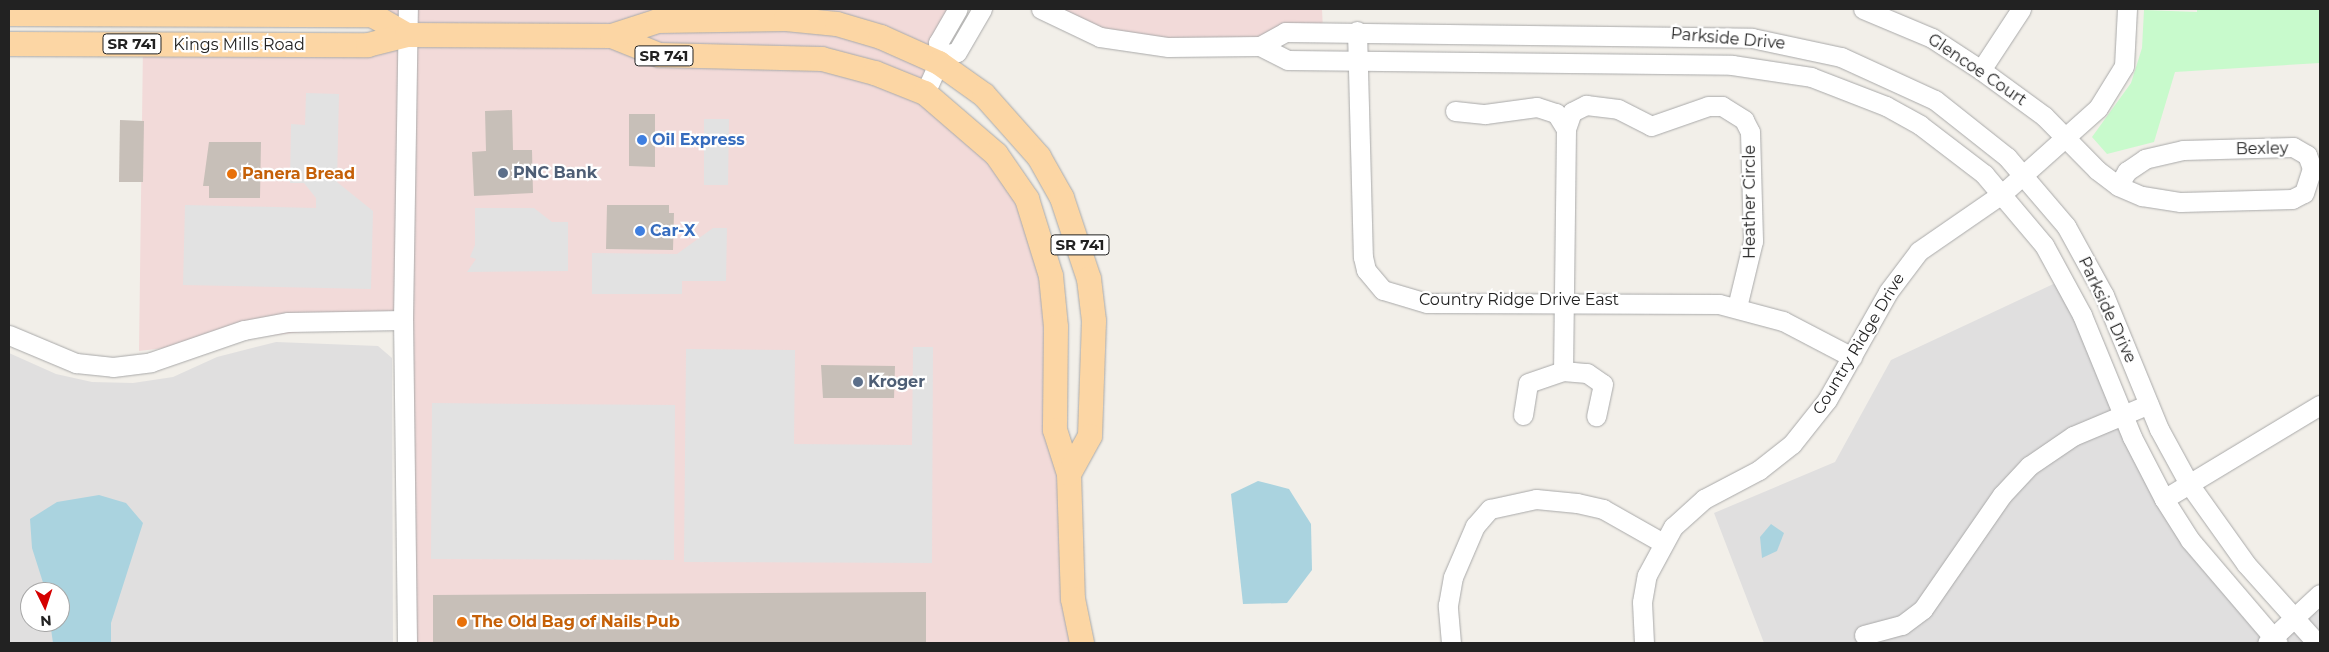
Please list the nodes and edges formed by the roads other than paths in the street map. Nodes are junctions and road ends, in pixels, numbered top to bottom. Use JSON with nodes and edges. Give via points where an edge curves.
{"nodes":[{"id":1,"x":408,"y":9,"type":"edge"},
{"id":2,"x":958,"y":9,"type":"edge"},
{"id":3,"x":982,"y":9,"type":"edge"},
{"id":4,"x":1041,"y":9,"type":"edge"},
{"id":5,"x":2021,"y":9,"type":"edge"},
{"id":6,"x":2127,"y":9,"type":"edge"},
{"id":7,"x":1874,"y":11,"type":"edge"},
{"id":8,"x":9,"y":14,"type":"edge"},
{"id":9,"x":1357,"y":31,"type":"junction"},
{"id":10,"x":407,"y":35,"type":"junction"},
{"id":11,"x":612,"y":36,"type":"junction"},
{"id":12,"x":9,"y":44,"type":"edge"},
{"id":13,"x":1260,"y":46,"type":"junction"},
{"id":14,"x":941,"y":59,"type":"junction"},
{"id":15,"x":1357,"y":60,"type":"junction"},
{"id":16,"x":1981,"y":70,"type":"junction"},
{"id":17,"x":925,"y":93,"type":"junction"},
{"id":18,"x":1455,"y":111,"type":"dead end"},
{"id":19,"x":1566,"y":129,"type":"junction"},
{"id":20,"x":2066,"y":137,"type":"junction"},
{"id":21,"x":2024,"y":175,"type":"junction"},
{"id":22,"x":2118,"y":186,"type":"junction"},
{"id":23,"x":2002,"y":193,"type":"junction"},
{"id":24,"x":1565,"y":300,"type":"junction"},
{"id":25,"x":1737,"y":307,"type":"junction"},
{"id":26,"x":403,"y":320,"type":"junction"},
{"id":27,"x":9,"y":335,"type":"edge"},
{"id":28,"x":1852,"y":357,"type":"junction"},
{"id":29,"x":1563,"y":372,"type":"junction"},
{"id":30,"x":2149,"y":404,"type":"junction"},
{"id":31,"x":2320,"y":405,"type":"edge"},
{"id":32,"x":1522,"y":415,"type":"dead end"},
{"id":33,"x":2123,"y":415,"type":"junction"},
{"id":34,"x":1596,"y":416,"type":"dead end"},
{"id":35,"x":1069,"y":474,"type":"junction"},
{"id":36,"x":2189,"y":484,"type":"junction"},
{"id":37,"x":2164,"y":499,"type":"junction"},
{"id":38,"x":1663,"y":543,"type":"junction"},
{"id":39,"x":2320,"y":594,"type":"edge"},
{"id":40,"x":2293,"y":618,"type":"junction"},
{"id":41,"x":1864,"y":635,"type":"dead end"},
{"id":42,"x":2272,"y":641,"type":"edge"},
{"id":43,"x":407,"y":643,"type":"edge"},
{"id":44,"x":1082,"y":643,"type":"edge"},
{"id":45,"x":1451,"y":643,"type":"edge"},
{"id":46,"x":1644,"y":643,"type":"edge"},
{"id":47,"x":2317,"y":643,"type":"edge"}],
"edges":[{"from":1,"to":10,"type":"street"},
{"from":2,"to":14,"type":"street","via":[[938,43]]},
{"from":3,"to":14,"type":"street","via":[[958,52]]},
{"from":4,"to":13,"type":"street","name":"Parkside Drive","via":[[1100,37],[1168,47]]},
{"from":5,"to":16,"type":"street"},
{"from":6,"to":20,"type":"street","name":"Country Ridge Drive","via":[[2124,66],[2118,79],[2098,108]]},
{"from":7,"to":16,"type":"street","name":"Glencoe Court","via":[[1932,38]]},
{"from":8,"to":10,"type":"main road","name":"Kings Mills Road","number":"SR 741","via":[[372,15]]},
{"from":9,"to":13,"type":"street","name":"Parkside Drive","via":[[1285,32]]},
{"from":9,"to":15,"type":"street","name":"Country Ridge Drive East"},
{"from":9,"to":21,"type":"street","name":"Parkside Drive","via":[[1699,34],[1803,46],[1865,66],[1935,100]]},
{"from":10,"to":11,"type":"main road","name":"Kings Mills Road","number":"SR 741"},
{"from":10,"to":12,"type":"main road","name":"Kings Mills Road","number":"SR 741","via":[[368,45]]},
{"from":10,"to":26,"type":"street"},
{"from":11,"to":14,"type":"main road","name":"Kings Mills Road","number":"SR 741","via":[[658,21],[786,19],[837,24]]},
{"from":11,"to":17,"type":"main road","name":"Kings Mills Road","number":"SR 741","via":[[659,56],[822,59],[874,73]]},
{"from":13,"to":15,"type":"street","name":"Parkside Drive","via":[[1288,60]]},
{"from":14,"to":17,"type":"street"},
{"from":14,"to":35,"type":"main road","number":"SR 741","via":[[984,96],[1039,157],[1079,242],[1094,322],[1090,436]]},
{"from":15,"to":23,"type":"street","name":"Parkside Drive","via":[[1732,65],[1811,77],[1856,93],[1920,125]]},
{"from":15,"to":24,"type":"street","name":"Country Ridge Drive East","via":[[1359,208],[1363,257],[1373,281],[1396,296],[1427,303]]},
{"from":16,"to":20,"type":"street","name":"Glencoe Court"},
{"from":17,"to":35,"type":"main road","number":"SR 741","via":[[996,154],[1027,199],[1036,221],[1051,276],[1056,327],[1056,430]]},
{"from":18,"to":19,"type":"street","via":[[1485,114],[1537,107],[1556,112]]},
{"from":19,"to":24,"type":"street"},
{"from":19,"to":25,"type":"street","name":"Heather Circle","via":[[1572,112],[1586,106],[1618,109],[1650,126],[1708,106],[1734,111],[1744,120],[1750,132],[1753,241]]},
{"from":20,"to":21,"type":"street","name":"Country Ridge Drive"},
{"from":20,"to":22,"type":"street","name":"Bexley"},
{"from":21,"to":23,"type":"street","name":"Country Ridge Drive"},
{"from":21,"to":30,"type":"street","name":"Parkside Drive","via":[[2066,226],[2092,271]]},
{"from":22,"to":22,"type":"street","name":"Bexley","via":[[2154,199],[2180,202],[2292,199],[2304,194],[2312,168],[2307,155],[2292,147],[2183,150],[2145,159],[2127,170]]},
{"from":23,"to":28,"type":"street","name":"Country Ridge Drive","via":[[1920,251],[1888,292]]},
{"from":23,"to":33,"type":"street","name":"Parkside Drive","via":[[2064,279]]},
{"from":24,"to":25,"type":"street","name":"Country Ridge Drive East","via":[[1680,301]]},
{"from":24,"to":29,"type":"street"},
{"from":25,"to":28,"type":"street","name":"Country Ridge Drive East","via":[[1783,320]]},
{"from":26,"to":27,"type":"street","via":[[288,322],[244,330],[151,362],[113,367],[76,363]]},
{"from":26,"to":43,"type":"street"},
{"from":28,"to":38,"type":"street","name":"Country Ridge Drive","via":[[1827,400],[1792,444],[1759,470],[1699,504]]},
{"from":29,"to":32,"type":"street","via":[[1528,383]]},
{"from":29,"to":34,"type":"street","via":[[1588,373],[1602,384]]},
{"from":30,"to":33,"type":"street"},
{"from":30,"to":36,"type":"street","name":"Parkside Drive"},
{"from":31,"to":36,"type":"street"},
{"from":33,"to":37,"type":"street","name":"Parkside Drive"},
{"from":33,"to":41,"type":"street","via":[[2072,436],[2029,466],[2002,495],[1923,609],[1902,625]]},
{"from":35,"to":44,"type":"main road","number":"SR 741","via":[[1073,599]]},
{"from":36,"to":37,"type":"street"},
{"from":36,"to":40,"type":"street","name":"Parkside Drive","via":[[2246,564]]},
{"from":37,"to":42,"type":"street","name":"Parkside Drive","via":[[2190,540]]},
{"from":38,"to":45,"type":"street","via":[[1603,510],[1577,503],[1536,499],[1490,509],[1475,526],[1453,577],[1448,605]]},
{"from":38,"to":46,"type":"street","name":"Country Ridge Drive","via":[[1647,575],[1642,602]]},
{"from":39,"to":40,"type":"street"},
{"from":40,"to":42,"type":"street"},
{"from":40,"to":47,"type":"street","name":"Parkside Drive"}]}
